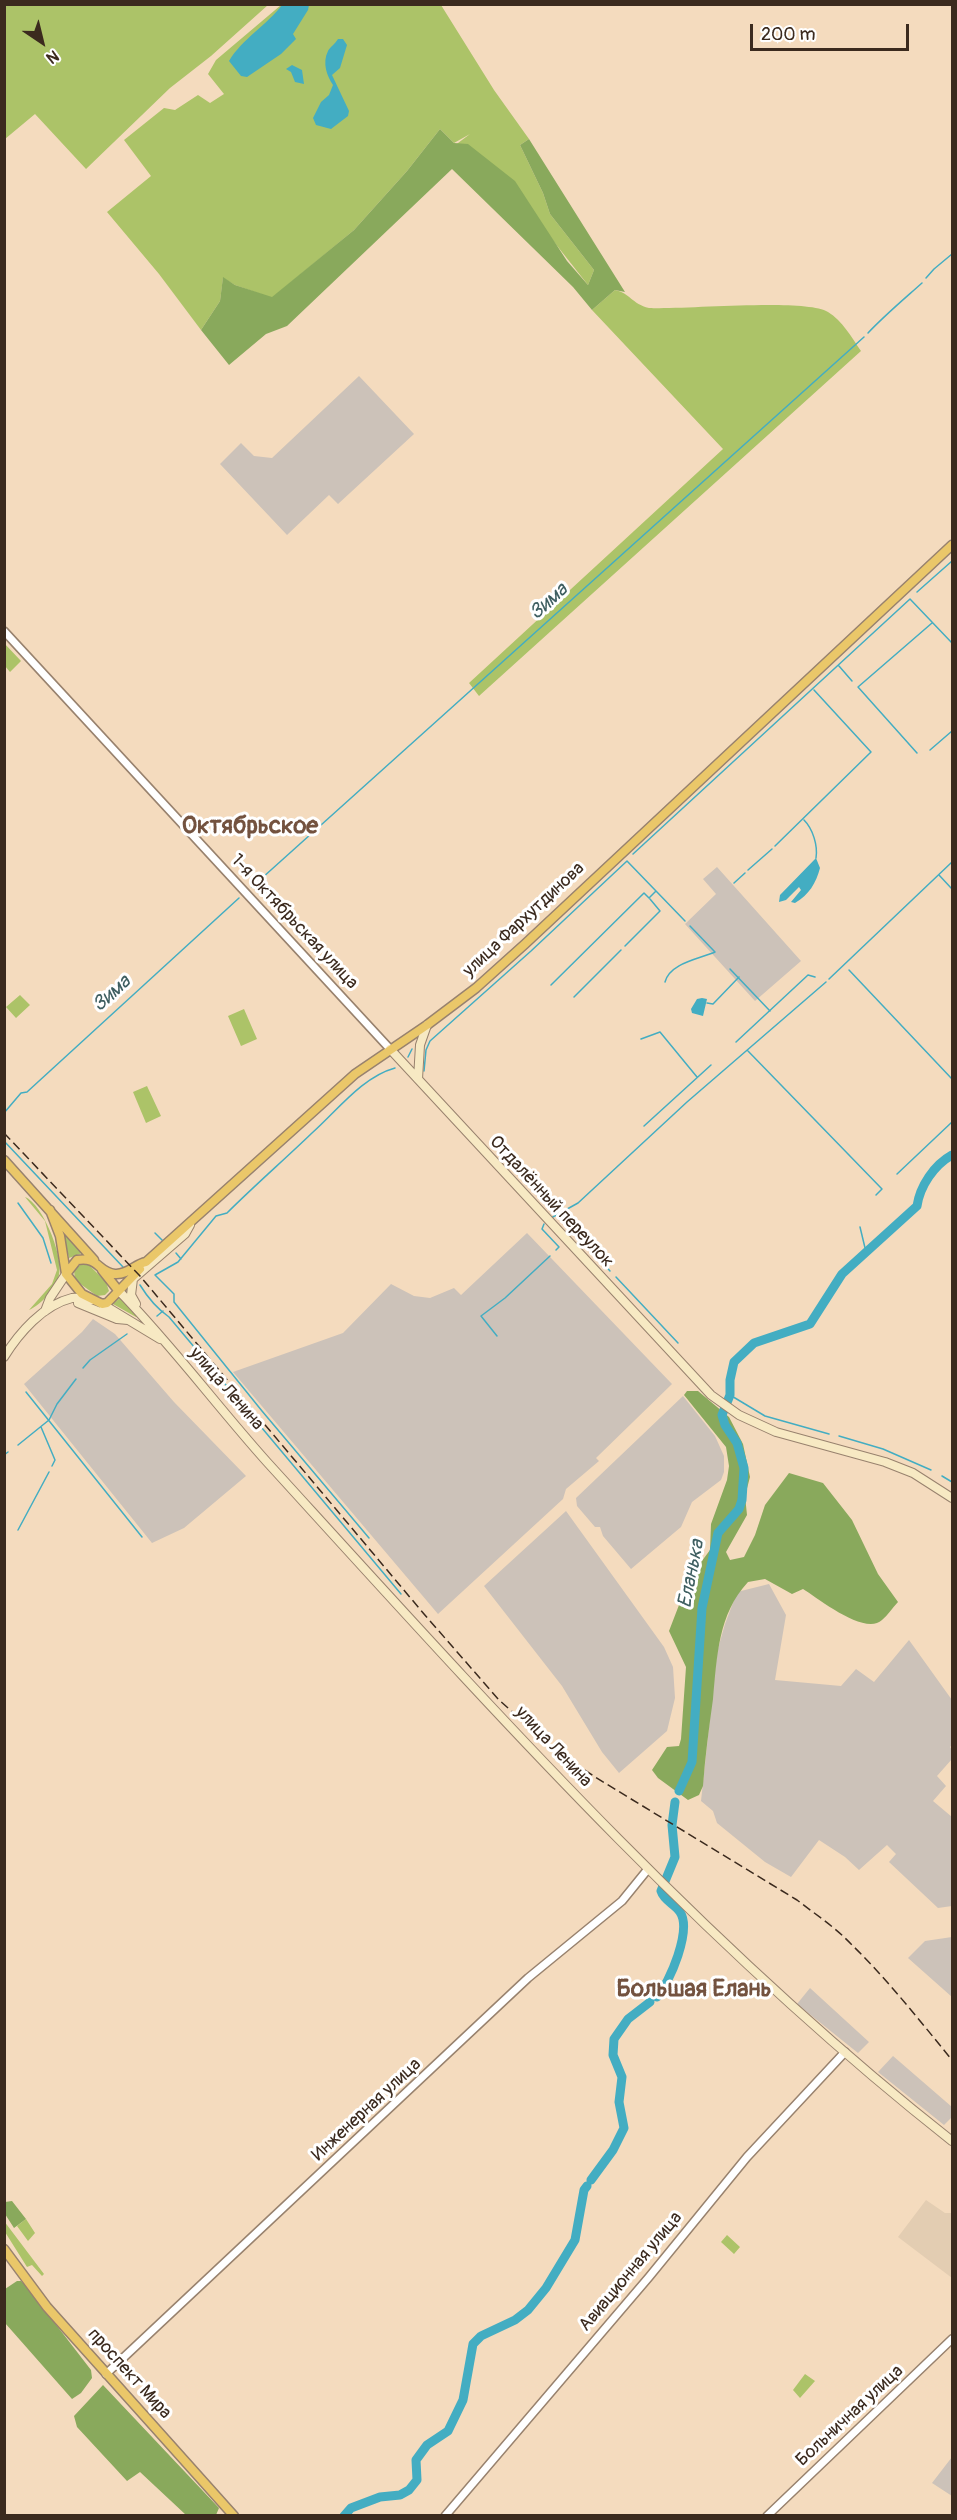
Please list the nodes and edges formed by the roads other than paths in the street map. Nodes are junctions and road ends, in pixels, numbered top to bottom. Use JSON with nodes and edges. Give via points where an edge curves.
{"nodes":[{"id":1,"x":952,"y":545,"type":"edge"},
{"id":2,"x":4,"y":631,"type":"edge"},
{"id":3,"x":427,"y":1025,"type":"junction"},
{"id":4,"x":390,"y":1049,"type":"junction"},
{"id":5,"x":419,"y":1080,"type":"junction"},
{"id":6,"x":4,"y":1160,"type":"edge"},
{"id":7,"x":50,"y":1210,"type":"junction"},
{"id":8,"x":194,"y":1219,"type":"junction"},
{"id":9,"x":95,"y":1261,"type":"junction"},
{"id":10,"x":146,"y":1262,"type":"junction"},
{"id":11,"x":66,"y":1274,"type":"junction"},
{"id":12,"x":118,"y":1290,"type":"junction"},
{"id":13,"x":93,"y":1300,"type":"junction"},
{"id":14,"x":102,"y":1304,"type":"junction"},
{"id":15,"x":45,"y":1311,"type":"junction"},
{"id":16,"x":145,"y":1318,"type":"junction"},
{"id":17,"x":128,"y":1320,"type":"junction"},
{"id":18,"x":163,"y":1341,"type":"junction"},
{"id":19,"x":4,"y":1357,"type":"edge"},
{"id":20,"x":952,"y":1498,"type":"edge"},
{"id":21,"x":648,"y":1869,"type":"junction"},
{"id":22,"x":845,"y":2052,"type":"junction"},
{"id":23,"x":952,"y":2141,"type":"edge"},
{"id":24,"x":4,"y":2249,"type":"edge"},
{"id":25,"x":952,"y":2339,"type":"edge"},
{"id":26,"x":106,"y":2374,"type":"junction"},
{"id":27,"x":234,"y":2516,"type":"edge"},
{"id":28,"x":445,"y":2516,"type":"edge"},
{"id":29,"x":767,"y":2516,"type":"edge"}],
"edges":[{"from":1,"to":3,"type":"main road","name":"улица Фархутдинова","via":[[525,944]]},
{"from":2,"to":4,"type":"street","name":"1-я Октябрьская улица"},
{"from":3,"to":4,"type":"main road","name":"улица Фархутдинова"},
{"from":3,"to":5,"type":"main road","via":[[420,1045]]},
{"from":4,"to":5,"type":"main road","name":"Отдалённый переулок"},
{"from":4,"to":8,"type":"main road","name":"улица Фархутдинова","via":[[321,1103]]},
{"from":5,"to":20,"type":"main road","name":"Отдалённый переулок","via":[[711,1395],[776,1432],[894,1466],[933,1484]]},
{"from":6,"to":7,"type":"main road"},
{"from":7,"to":9,"type":"main road"},
{"from":7,"to":11,"type":"main road","via":[[63,1245]]},
{"from":8,"to":10,"type":"main road","name":"улица Фархутдинова"},
{"from":8,"to":16,"type":"main road","via":[[185,1233],[133,1280],[131,1295]]},
{"from":9,"to":10,"type":"main road","name":"улица Фархутдинова","via":[[108,1273],[118,1274]]},
{"from":9,"to":11,"type":"main road","via":[[77,1260]]},
{"from":9,"to":12,"type":"main road"},
{"from":10,"to":12,"type":"main road"},
{"from":11,"to":13,"type":"main road","via":[[82,1294]]},
{"from":11,"to":15,"type":"main road"},
{"from":12,"to":14,"type":"main road"},
{"from":12,"to":16,"type":"main road","name":"улица Ленина"},
{"from":13,"to":14,"type":"main road"},
{"from":13,"to":15,"type":"main road","via":[[73,1298]]},
{"from":14,"to":17,"type":"main road","name":"улица Ленина"},
{"from":15,"to":17,"type":"main road","via":[[76,1303]]},
{"from":15,"to":19,"type":"main road"},
{"from":16,"to":18,"type":"main road","name":"улица Ленина"},
{"from":17,"to":18,"type":"main road","name":"улица Ленина"},
{"from":18,"to":21,"type":"main road","name":"улица Ленина","via":[[263,1457],[471,1684]]},
{"from":21,"to":22,"type":"main road","name":"улица Ленина","via":[[781,1997]]},
{"from":21,"to":26,"type":"street","name":"Инженерная улица","via":[[622,1901],[528,1978]]},
{"from":22,"to":23,"type":"main road","name":"улица Ленина"},
{"from":22,"to":28,"type":"street","name":"Авиационная улица","via":[[747,2157]]},
{"from":24,"to":26,"type":"main road","name":"проспект Мира","via":[[47,2307]]},
{"from":25,"to":29,"type":"street","name":"Больничная улица"},
{"from":26,"to":27,"type":"main road","name":"проспект Мира"}]}
